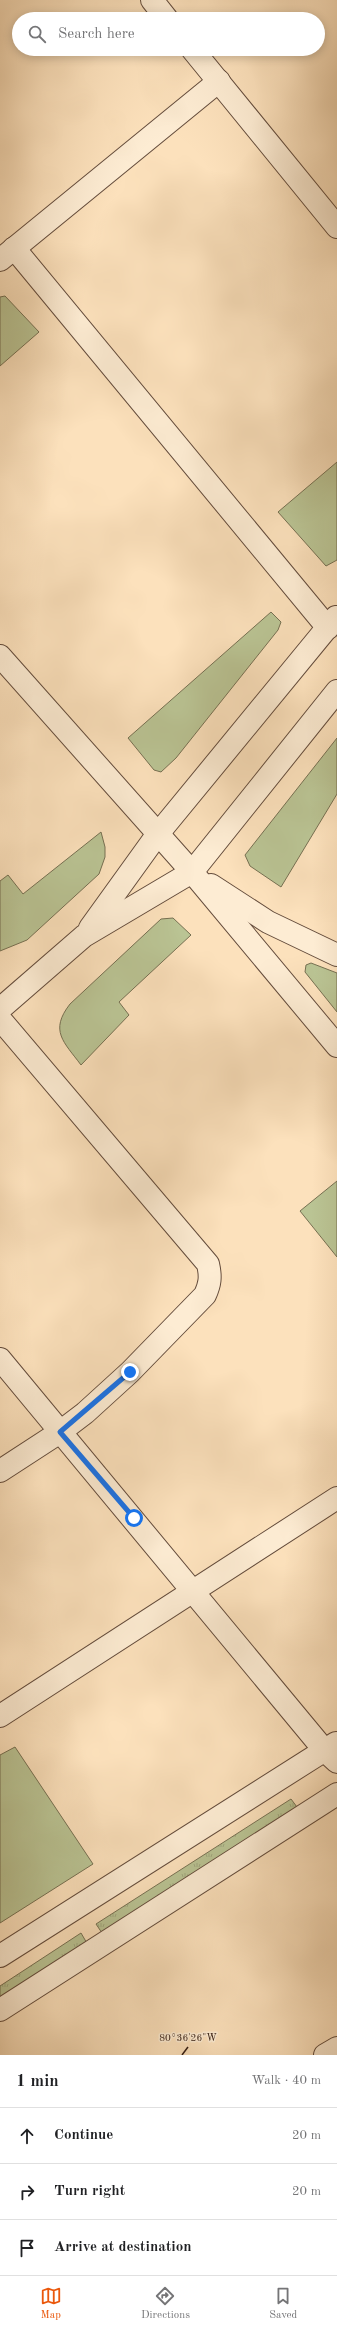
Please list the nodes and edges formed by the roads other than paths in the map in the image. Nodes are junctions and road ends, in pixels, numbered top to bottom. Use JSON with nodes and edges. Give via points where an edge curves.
{"nodes":[{"id":1,"x":152,"y":0,"type":"edge"},
{"id":2,"x":161,"y":12,"type":"edge"},
{"id":3,"x":198,"y":56,"type":"edge"},
{"id":4,"x":219,"y":81,"type":"junction"},
{"id":5,"x":337,"y":227,"type":"edge"},
{"id":6,"x":7,"y":254,"type":"edge"},
{"id":7,"x":332,"y":622,"type":"edge"},
{"id":8,"x":0,"y":656,"type":"edge"},
{"id":9,"x":337,"y":691,"type":"edge"},
{"id":10,"x":157,"y":835,"type":"junction"},
{"id":11,"x":192,"y":872,"type":"junction"},
{"id":12,"x":84,"y":936,"type":"junction"},
{"id":13,"x":337,"y":955,"type":"edge"},
{"id":14,"x":0,"y":1008,"type":"edge"},
{"id":15,"x":0,"y":1019,"type":"edge"},
{"id":16,"x":337,"y":1046,"type":"edge"},
{"id":17,"x":0,"y":1359,"type":"edge"},
{"id":18,"x":60,"y":1432,"type":"junction"},
{"id":19,"x":0,"y":1472,"type":"edge"},
{"id":20,"x":337,"y":1498,"type":"edge"},
{"id":21,"x":192,"y":1592,"type":"junction"},
{"id":22,"x":0,"y":1716,"type":"edge"},
{"id":23,"x":333,"y":1752,"type":"edge"},
{"id":24,"x":337,"y":1794,"type":"edge"},
{"id":25,"x":0,"y":1956,"type":"edge"},
{"id":26,"x":0,"y":2010,"type":"edge"},
{"id":27,"x":337,"y":2048,"type":"edge"},
{"id":28,"x":325,"y":2055,"type":"edge"}],
"edges":[{"from":1,"to":2,"type":"street"},
{"from":3,"to":4,"type":"street"},
{"from":4,"to":5,"type":"street"},
{"from":4,"to":6,"type":"street"},
{"from":6,"to":7,"type":"street"},
{"from":7,"to":10,"type":"street"},
{"from":8,"to":10,"type":"street"},
{"from":9,"to":11,"type":"street"},
{"from":10,"to":11,"type":"street"},
{"from":10,"to":12,"type":"street"},
{"from":11,"to":12,"type":"street"},
{"from":11,"to":13,"type":"street","via":[[268,922]]},
{"from":11,"to":16,"type":"street"},
{"from":12,"to":14,"type":"street"},
{"from":15,"to":18,"type":"street","via":[[208,1264],[210,1273],[205,1296],[130,1372]]},
{"from":17,"to":18,"type":"street"},
{"from":18,"to":19,"type":"street"},
{"from":18,"to":21,"type":"street","via":[[134,1518]]},
{"from":20,"to":21,"type":"street"},
{"from":21,"to":22,"type":"street"},
{"from":21,"to":23,"type":"street"},
{"from":23,"to":25,"type":"street"},
{"from":24,"to":26,"type":"street"},
{"from":27,"to":28,"type":"street"}]}
